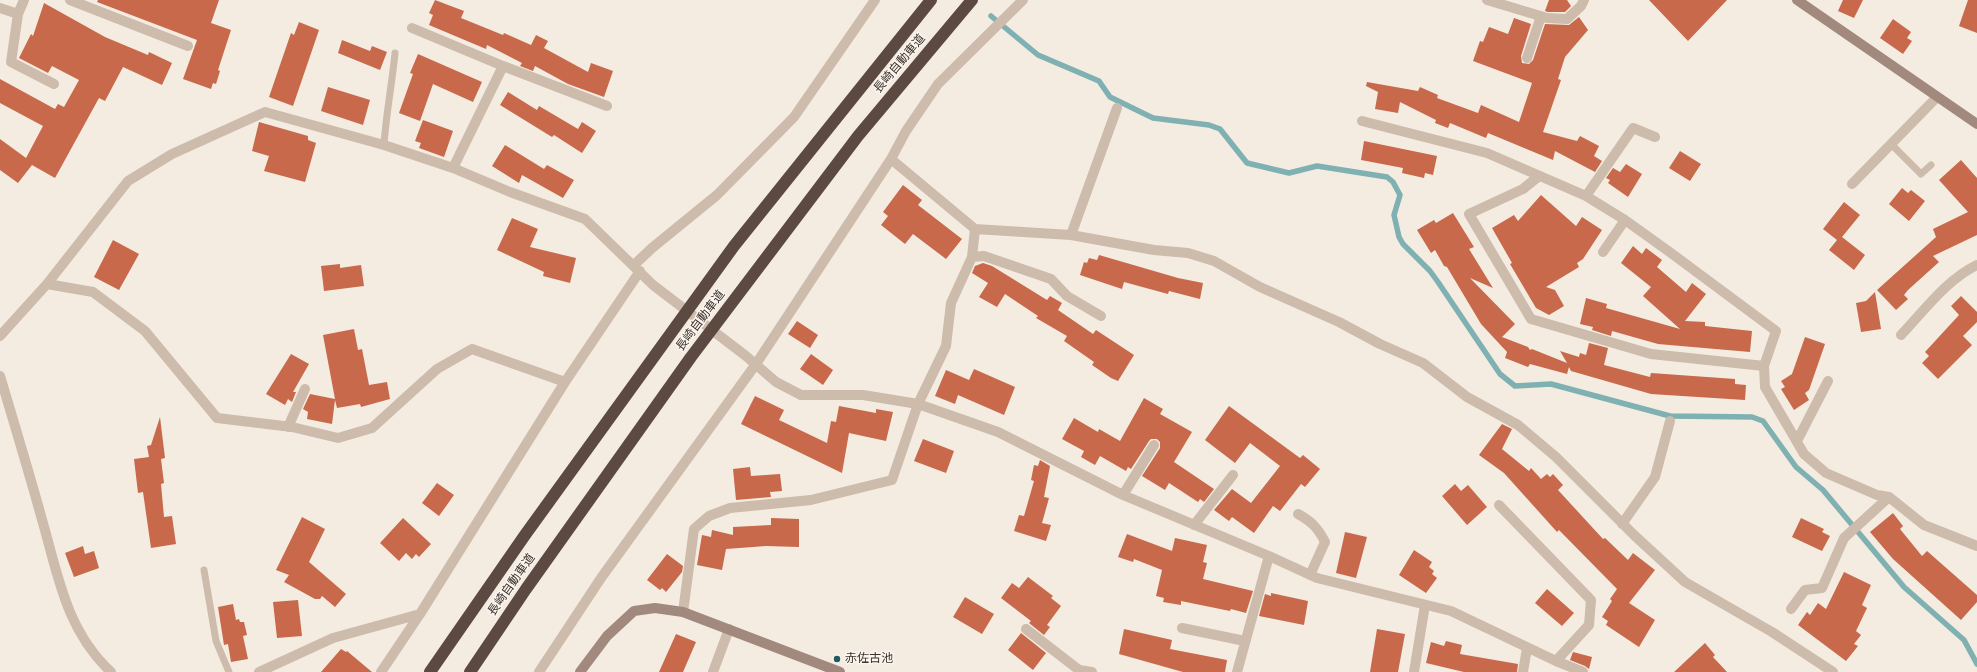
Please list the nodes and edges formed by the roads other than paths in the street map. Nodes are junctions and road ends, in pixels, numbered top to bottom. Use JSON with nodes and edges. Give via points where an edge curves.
{"nodes":[{"id":1,"x":24,"y":0,"type":"edge"},
{"id":2,"x":70,"y":0,"type":"edge"},
{"id":3,"x":874,"y":0,"type":"edge"},
{"id":4,"x":931,"y":0,"type":"edge"},
{"id":5,"x":972,"y":0,"type":"edge"},
{"id":6,"x":1023,"y":0,"type":"edge"},
{"id":7,"x":1487,"y":0,"type":"edge"},
{"id":8,"x":1584,"y":0,"type":"edge"},
{"id":9,"x":1797,"y":0,"type":"edge"},
{"id":10,"x":0,"y":8,"type":"edge"},
{"id":11,"x":18,"y":14,"type":"junction"},
{"id":12,"x":1541,"y":16,"type":"junction"},
{"id":13,"x":412,"y":28,"type":"dead end"},
{"id":14,"x":188,"y":46,"type":"dead end"},
{"id":15,"x":395,"y":53,"type":"dead end"},
{"id":16,"x":1527,"y":58,"type":"dead end"},
{"id":17,"x":503,"y":66,"type":"junction"},
{"id":18,"x":54,"y":84,"type":"dead end"},
{"id":19,"x":1937,"y":97,"type":"junction"},
{"id":20,"x":607,"y":106,"type":"dead end"},
{"id":21,"x":1117,"y":108,"type":"dead end"},
{"id":22,"x":1362,"y":121,"type":"dead end"},
{"id":23,"x":1977,"y":124,"type":"edge"},
{"id":24,"x":1655,"y":137,"type":"dead end"},
{"id":25,"x":1892,"y":144,"type":"junction"},
{"id":26,"x":384,"y":145,"type":"junction"},
{"id":27,"x":891,"y":159,"type":"junction"},
{"id":28,"x":1931,"y":165,"type":"dead end"},
{"id":29,"x":453,"y":168,"type":"junction"},
{"id":30,"x":1539,"y":176,"type":"junction"},
{"id":31,"x":1852,"y":184,"type":"dead end"},
{"id":32,"x":1586,"y":196,"type":"junction"},
{"id":33,"x":1625,"y":220,"type":"junction"},
{"id":34,"x":975,"y":230,"type":"junction"},
{"id":35,"x":1071,"y":235,"type":"junction"},
{"id":36,"x":1603,"y":252,"type":"dead end"},
{"id":37,"x":972,"y":256,"type":"junction"},
{"id":38,"x":1977,"y":265,"type":"edge"},
{"id":39,"x":637,"y":268,"type":"junction"},
{"id":40,"x":47,"y":284,"type":"junction"},
{"id":41,"x":1102,"y":316,"type":"dead end"},
{"id":42,"x":0,"y":336,"type":"edge"},
{"id":43,"x":1902,"y":336,"type":"dead end"},
{"id":44,"x":756,"y":364,"type":"junction"},
{"id":45,"x":1764,"y":366,"type":"junction"},
{"id":46,"x":0,"y":376,"type":"edge"},
{"id":47,"x":1828,"y":381,"type":"dead end"},
{"id":48,"x":566,"y":382,"type":"junction"},
{"id":49,"x":305,"y":389,"type":"dead end"},
{"id":50,"x":918,"y":404,"type":"junction"},
{"id":51,"x":1670,"y":421,"type":"dead end"},
{"id":52,"x":288,"y":426,"type":"junction"},
{"id":53,"x":1797,"y":442,"type":"junction"},
{"id":54,"x":1154,"y":445,"type":"dead end"},
{"id":55,"x":1233,"y":475,"type":"dead end"},
{"id":56,"x":1123,"y":495,"type":"junction"},
{"id":57,"x":1889,"y":498,"type":"junction"},
{"id":58,"x":1499,"y":505,"type":"dead end"},
{"id":59,"x":1298,"y":514,"type":"dead end"},
{"id":60,"x":1622,"y":524,"type":"junction"},
{"id":61,"x":1194,"y":525,"type":"junction"},
{"id":62,"x":1977,"y":546,"type":"edge"},
{"id":63,"x":1269,"y":556,"type":"junction"},
{"id":64,"x":204,"y":570,"type":"dead end"},
{"id":65,"x":1310,"y":575,"type":"junction"},
{"id":66,"x":1425,"y":605,"type":"junction"},
{"id":67,"x":1791,"y":609,"type":"dead end"},
{"id":68,"x":684,"y":612,"type":"junction"},
{"id":69,"x":420,"y":614,"type":"junction"},
{"id":70,"x":1182,"y":628,"type":"dead end"},
{"id":71,"x":729,"y":629,"type":"junction"},
{"id":72,"x":1026,"y":630,"type":"dead end"},
{"id":73,"x":1245,"y":642,"type":"junction"},
{"id":74,"x":1527,"y":648,"type":"junction"},
{"id":75,"x":1556,"y":661,"type":"junction"},
{"id":76,"x":111,"y":672,"type":"edge"},
{"id":77,"x":229,"y":672,"type":"edge"},
{"id":78,"x":260,"y":672,"type":"edge"},
{"id":79,"x":381,"y":672,"type":"edge"},
{"id":80,"x":430,"y":672,"type":"edge"},
{"id":81,"x":470,"y":672,"type":"edge"},
{"id":82,"x":539,"y":672,"type":"edge"},
{"id":83,"x":580,"y":672,"type":"edge"},
{"id":84,"x":713,"y":672,"type":"edge"},
{"id":85,"x":840,"y":672,"type":"edge"},
{"id":86,"x":1092,"y":672,"type":"edge"},
{"id":87,"x":1237,"y":672,"type":"edge"},
{"id":88,"x":1414,"y":672,"type":"edge"},
{"id":89,"x":1523,"y":672,"type":"edge"},
{"id":90,"x":1583,"y":672,"type":"edge"},
{"id":91,"x":1832,"y":672,"type":"edge"}],
"edges":[{"from":1,"to":11,"type":"street"},
{"from":2,"to":14,"type":"street"},
{"from":3,"to":39,"type":"street","via":[[794,117],[717,195],[652,248]]},
{"from":4,"to":80,"type":"highway","name":"長崎自動車道","via":[[734,246],[525,535]]},
{"from":5,"to":81,"type":"highway","name":"長崎自動車道","via":[[858,136],[691,357],[530,582]]},
{"from":6,"to":27,"type":"street","via":[[938,84],[906,131]]},
{"from":7,"to":12,"type":"street"},
{"from":8,"to":12,"type":"street","via":[[1567,19]]},
{"from":9,"to":19,"type":"street"},
{"from":10,"to":11,"type":"street"},
{"from":11,"to":18,"type":"street","via":[[11,62]]},
{"from":12,"to":16,"type":"street"},
{"from":13,"to":17,"type":"street"},
{"from":15,"to":26,"type":"lane"},
{"from":17,"to":20,"type":"street"},
{"from":17,"to":29,"type":"street"},
{"from":19,"to":23,"type":"street"},
{"from":19,"to":25,"type":"street"},
{"from":21,"to":35,"type":"street"},
{"from":22,"to":30,"type":"street","via":[[1487,152]]},
{"from":24,"to":32,"type":"street","via":[[1633,128]]},
{"from":25,"to":28,"type":"lane","via":[[1921,174]]},
{"from":25,"to":31,"type":"street"},
{"from":26,"to":29,"type":"street"},
{"from":26,"to":40,"type":"street","via":[[265,112],[172,154],[128,181]]},
{"from":27,"to":34,"type":"street"},
{"from":27,"to":44,"type":"street"},
{"from":29,"to":39,"type":"street","via":[[585,219]]},
{"from":30,"to":32,"type":"street"},
{"from":30,"to":45,"type":"street","via":[[1523,189],[1469,214],[1531,319],[1651,354]]},
{"from":32,"to":33,"type":"street"},
{"from":33,"to":36,"type":"street"},
{"from":33,"to":45,"type":"street","via":[[1776,331]]},
{"from":34,"to":35,"type":"street"},
{"from":34,"to":37,"type":"street"},
{"from":35,"to":60,"type":"street","via":[[1154,250],[1188,253],[1214,261],[1260,287],[1423,363],[1466,397],[1518,425],[1556,457]]},
{"from":37,"to":41,"type":"street","via":[[984,256],[1051,279],[1067,296]]},
{"from":37,"to":50,"type":"street","via":[[951,303],[946,346]]},
{"from":38,"to":43,"type":"street","via":[[1947,286]]},
{"from":39,"to":44,"type":"street","via":[[653,285]]},
{"from":39,"to":48,"type":"street"},
{"from":40,"to":42,"type":"street"},
{"from":40,"to":52,"type":"street","via":[[93,292],[145,331],[217,418]]},
{"from":44,"to":50,"type":"street","via":[[776,382],[801,395],[863,395]]},
{"from":44,"to":82,"type":"street","via":[[601,578]]},
{"from":45,"to":53,"type":"street","via":[[1764,387]]},
{"from":46,"to":76,"type":"street","via":[[55,570],[72,620],[96,658]]},
{"from":47,"to":53,"type":"street"},
{"from":48,"to":52,"type":"street","via":[[472,349],[437,369],[372,428],[338,438]]},
{"from":48,"to":69,"type":"street"},
{"from":49,"to":52,"type":"street"},
{"from":50,"to":56,"type":"street","via":[[998,432]]},
{"from":50,"to":68,"type":"street","via":[[892,480],[811,500],[730,508],[709,516],[694,529]]},
{"from":51,"to":60,"type":"street","via":[[1655,477]]},
{"from":53,"to":57,"type":"street","via":[[1804,454],[1826,473]]},
{"from":54,"to":56,"type":"street"},
{"from":55,"to":61,"type":"street"},
{"from":56,"to":61,"type":"street"},
{"from":57,"to":62,"type":"street","via":[[1924,525]]},
{"from":57,"to":67,"type":"street","via":[[1844,538],[1822,588],[1805,590]]},
{"from":58,"to":75,"type":"street","via":[[1591,600],[1589,625]]},
{"from":59,"to":65,"type":"street","via":[[1320,530],[1325,542]]},
{"from":60,"to":91,"type":"street","via":[[1684,582],[1772,632]]},
{"from":61,"to":63,"type":"street"},
{"from":63,"to":65,"type":"street"},
{"from":63,"to":73,"type":"street"},
{"from":64,"to":77,"type":"lane","via":[[216,641]]},
{"from":65,"to":66,"type":"street"},
{"from":66,"to":74,"type":"street","via":[[1451,611]]},
{"from":66,"to":88,"type":"street"},
{"from":68,"to":71,"type":"street"},
{"from":68,"to":83,"type":"street","via":[[655,608],[634,611],[607,636]]},
{"from":69,"to":78,"type":"street","via":[[333,638]]},
{"from":69,"to":79,"type":"street"},
{"from":70,"to":73,"type":"street"},
{"from":71,"to":84,"type":"street"},
{"from":71,"to":85,"type":"street"},
{"from":72,"to":86,"type":"street","via":[[1079,670]]},
{"from":73,"to":87,"type":"street"},
{"from":74,"to":75,"type":"street"},
{"from":74,"to":89,"type":"street"},
{"from":75,"to":90,"type":"street"}]}
